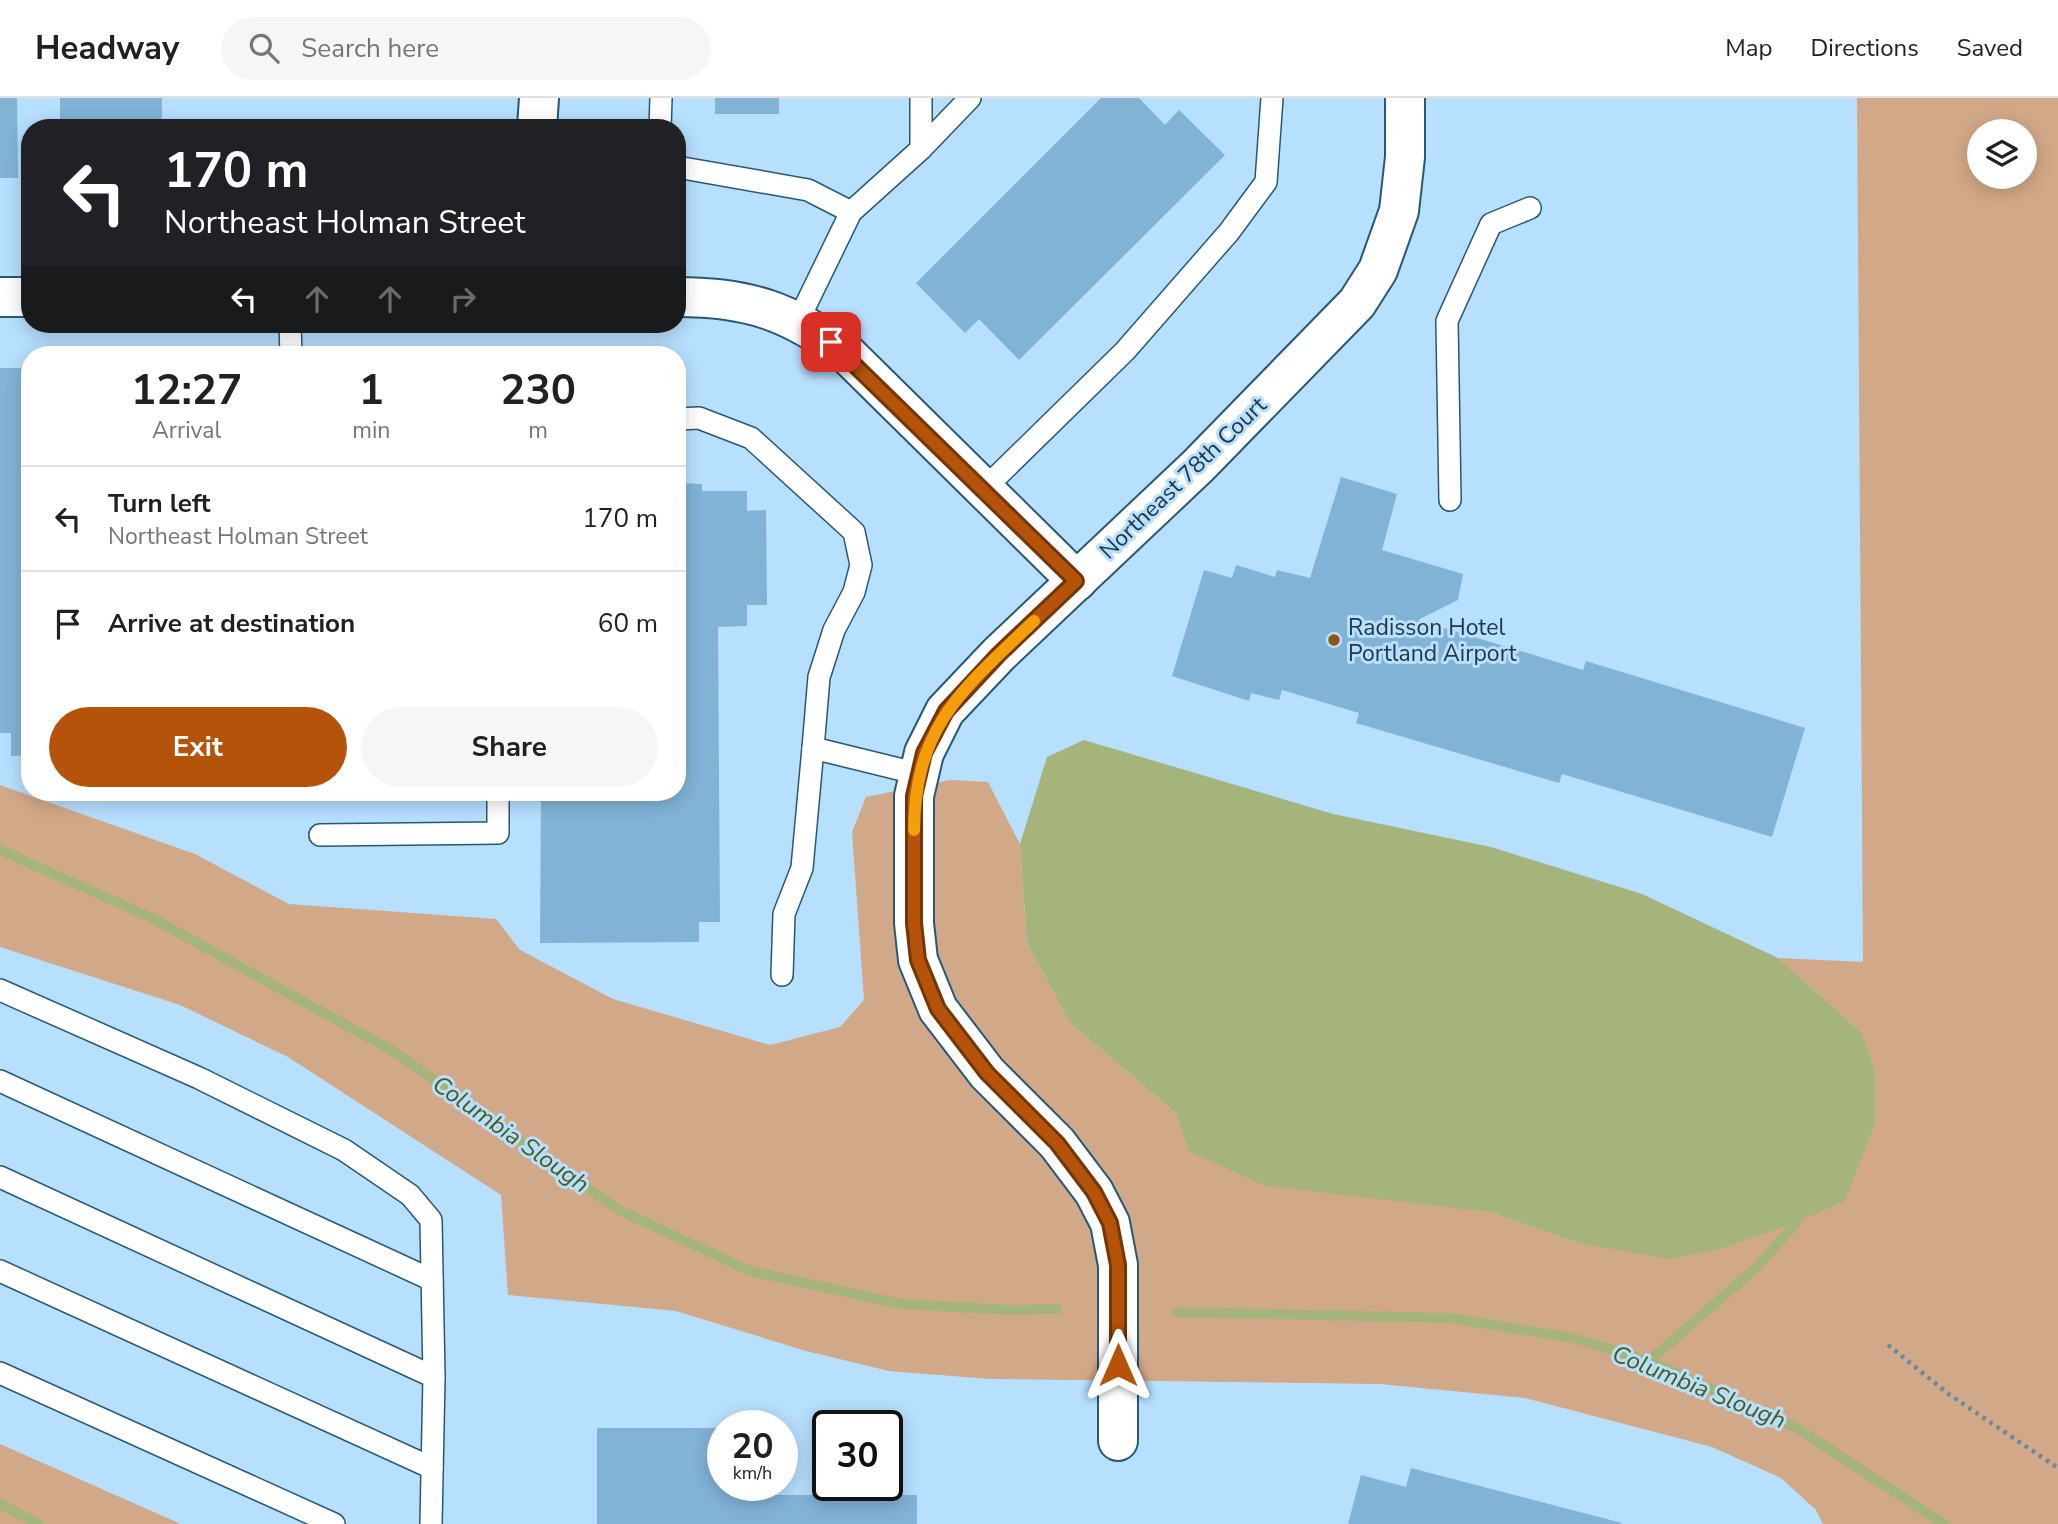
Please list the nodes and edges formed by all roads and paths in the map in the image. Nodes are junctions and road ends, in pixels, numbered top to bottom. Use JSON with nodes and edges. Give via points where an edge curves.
{"nodes":[{"id":1,"x":539,"y":98,"type":"edge"},
{"id":2,"x":661,"y":98,"type":"edge"},
{"id":3,"x":921,"y":98,"type":"edge"},
{"id":4,"x":970,"y":98,"type":"edge"},
{"id":5,"x":1272,"y":98,"type":"edge"},
{"id":6,"x":1405,"y":98,"type":"edge"},
{"id":7,"x":538,"y":119,"type":"edge"},
{"id":8,"x":660,"y":119,"type":"edge"},
{"id":9,"x":921,"y":149,"type":"junction"},
{"id":10,"x":686,"y":169,"type":"edge"},
{"id":11,"x":1530,"y":208,"type":"dead end"},
{"id":12,"x":851,"y":212,"type":"junction"},
{"id":13,"x":0,"y":297,"type":"edge"},
{"id":14,"x":21,"y":297,"type":"edge"},
{"id":15,"x":686,"y":297,"type":"edge"},
{"id":16,"x":798,"y":321,"type":"junction"},
{"id":17,"x":686,"y":419,"type":"edge"},
{"id":18,"x":984,"y":489,"type":"junction"},
{"id":19,"x":1450,"y":500,"type":"dead end"},
{"id":20,"x":1076,"y":581,"type":"junction"},
{"id":21,"x":813,"y":748,"type":"junction"},
{"id":22,"x":919,"y":774,"type":"junction"},
{"id":23,"x":498,"y":801,"type":"edge"},
{"id":24,"x":320,"y":835,"type":"dead end"},
{"id":25,"x":782,"y":975,"type":"dead end"},
{"id":26,"x":0,"y":989,"type":"edge"},
{"id":27,"x":0,"y":1081,"type":"edge"},
{"id":28,"x":0,"y":1177,"type":"edge"},
{"id":29,"x":0,"y":1271,"type":"edge"},
{"id":30,"x":432,"y":1280,"type":"junction"},
{"id":31,"x":1888,"y":1345,"type":"dead end"},
{"id":32,"x":0,"y":1373,"type":"edge"},
{"id":33,"x":434,"y":1377,"type":"junction"},
{"id":34,"x":1118,"y":1441,"type":"dead end"},
{"id":35,"x":432,"y":1468,"type":"junction"},
{"id":36,"x":2058,"y":1468,"type":"edge"},
{"id":37,"x":334,"y":1524,"type":"edge"},
{"id":38,"x":431,"y":1524,"type":"edge"}],
"edges":[{"from":1,"to":7,"type":"street"},
{"from":2,"to":8,"type":"lane"},
{"from":3,"to":9,"type":"lane"},
{"from":4,"to":9,"type":"lane"},
{"from":5,"to":18,"type":"lane","via":[[1266,182],[1229,232],[1125,351]]},
{"from":6,"to":20,"type":"street","name":"Northeast 78th Court","via":[[1399,211],[1378,270],[1357,303],[1198,466]]},
{"from":9,"to":12,"type":"lane"},
{"from":10,"to":12,"type":"lane","via":[[808,190]]},
{"from":11,"to":19,"type":"lane","via":[[1491,224],[1447,321]]},
{"from":12,"to":16,"type":"lane"},
{"from":13,"to":14,"type":"street"},
{"from":15,"to":16,"type":"street","via":[[756,304]]},
{"from":16,"to":18,"type":"street","via":[[847,354]]},
{"from":17,"to":21,"type":"lane","via":[[699,418],[751,438],[854,533],[861,565],[818,677]]},
{"from":18,"to":20,"type":"street"},
{"from":20,"to":22,"type":"street","name":"Northeast 78th Court","via":[[946,711],[924,753]]},
{"from":21,"to":22,"type":"lane"},
{"from":21,"to":25,"type":"lane","via":[[802,868],[784,914]]},
{"from":22,"to":34,"type":"street","name":"Northeast 78th Court","via":[[914,796],[914,923],[918,960],[938,1009],[987,1073],[1057,1143],[1094,1192],[1110,1223],[1118,1265]]},
{"from":23,"to":24,"type":"lane","via":[[498,833]]},
{"from":26,"to":30,"type":"lane","via":[[199,1077],[344,1150],[423,1207],[431,1220]]},
{"from":27,"to":30,"type":"lane"},
{"from":28,"to":33,"type":"lane"},
{"from":29,"to":35,"type":"lane"},
{"from":30,"to":33,"type":"lane"},
{"from":31,"to":36,"type":"path","via":[[1950,1395]]},
{"from":32,"to":37,"type":"lane"},
{"from":33,"to":35,"type":"lane"},
{"from":35,"to":38,"type":"lane"}]}
